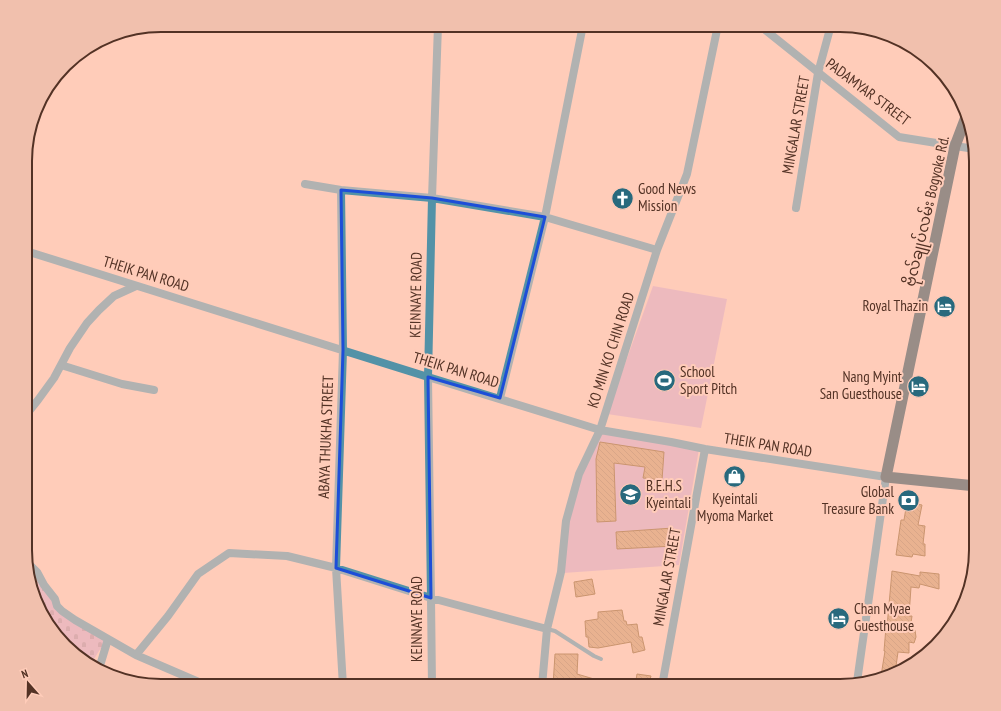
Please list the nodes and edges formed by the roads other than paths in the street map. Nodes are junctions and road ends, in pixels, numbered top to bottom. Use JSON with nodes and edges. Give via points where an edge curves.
{"nodes":[{"id":1,"x":438,"y":32,"type":"edge"},
{"id":2,"x":582,"y":32,"type":"edge"},
{"id":3,"x":717,"y":32,"type":"edge"},
{"id":4,"x":768,"y":32,"type":"edge"},
{"id":5,"x":829,"y":32,"type":"edge"},
{"id":6,"x":818,"y":73,"type":"junction"},
{"id":7,"x":963,"y":123,"type":"edge"},
{"id":8,"x":955,"y":146,"type":"junction"},
{"id":9,"x":968,"y":148,"type":"edge"},
{"id":10,"x":304,"y":184,"type":"dead end"},
{"id":11,"x":341,"y":190,"type":"junction"},
{"id":12,"x":432,"y":198,"type":"junction"},
{"id":13,"x":796,"y":208,"type":"dead end"},
{"id":14,"x":545,"y":216,"type":"junction"},
{"id":15,"x":657,"y":250,"type":"junction"},
{"id":16,"x":32,"y":253,"type":"edge"},
{"id":17,"x":136,"y":286,"type":"junction"},
{"id":18,"x":343,"y":350,"type":"junction"},
{"id":19,"x":61,"y":365,"type":"junction"},
{"id":20,"x":428,"y":377,"type":"junction"},
{"id":21,"x":154,"y":390,"type":"dead end"},
{"id":22,"x":500,"y":398,"type":"junction"},
{"id":23,"x":32,"y":408,"type":"edge"},
{"id":24,"x":600,"y":430,"type":"junction"},
{"id":25,"x":705,"y":449,"type":"junction"},
{"id":26,"x":886,"y":477,"type":"junction"},
{"id":27,"x":969,"y":485,"type":"edge"},
{"id":28,"x":33,"y":568,"type":"edge"},
{"id":29,"x":336,"y":568,"type":"junction"},
{"id":30,"x":431,"y":598,"type":"junction"},
{"id":31,"x":547,"y":629,"type":"junction"},
{"id":32,"x":108,"y":639,"type":"junction"},
{"id":33,"x":136,"y":655,"type":"junction"},
{"id":34,"x":601,"y":659,"type":"dead end"},
{"id":35,"x":100,"y":664,"type":"edge"},
{"id":36,"x":858,"y":678,"type":"edge"},
{"id":37,"x":186,"y":679,"type":"edge"},
{"id":38,"x":342,"y":679,"type":"edge"},
{"id":39,"x":432,"y":679,"type":"edge"},
{"id":40,"x":543,"y":679,"type":"edge"},
{"id":41,"x":663,"y":679,"type":"edge"}],
"edges":[{"from":1,"to":12,"type":"street","name":"KEINNAYE ROAD"},
{"from":2,"to":14,"type":"street"},
{"from":3,"to":15,"type":"street","name":"KO MIN KO CHIN ROAD","via":[[687,174]]},
{"from":4,"to":6,"type":"street","name":"PADAMYAR STREET"},
{"from":5,"to":6,"type":"street","name":"MINGALAR STREET"},
{"from":6,"to":8,"type":"street","name":"PADAMYAR STREET","via":[[899,137]]},
{"from":6,"to":13,"type":"street","name":"MINGALAR STREET"},
{"from":7,"to":8,"type":"highway","name":"ဗိုလ်ချုပ်လမ်း Bogyoke Rd."},
{"from":8,"to":9,"type":"street","name":"PADAMYAR STREET"},
{"from":8,"to":26,"type":"highway","name":"ဗိုလ်ချုပ်လမ်း Bogyoke Rd."},
{"from":10,"to":11,"type":"street"},
{"from":11,"to":12,"type":"street"},
{"from":11,"to":18,"type":"street","name":"ABAYA THUKHA STREET"},
{"from":12,"to":14,"type":"street"},
{"from":12,"to":20,"type":"street","name":"KEINNAYE ROAD"},
{"from":14,"to":15,"type":"street"},
{"from":14,"to":22,"type":"street"},
{"from":15,"to":24,"type":"street","name":"KO MIN KO CHIN ROAD"},
{"from":16,"to":17,"type":"street","name":"THEIK PAN ROAD"},
{"from":17,"to":18,"type":"street","name":"THEIK PAN ROAD"},
{"from":17,"to":19,"type":"street","via":[[114,296],[99,310],[87,323]]},
{"from":18,"to":20,"type":"street","name":"THEIK PAN ROAD"},
{"from":18,"to":29,"type":"street","name":"ABAYA THUKHA STREET"},
{"from":19,"to":21,"type":"street","via":[[122,384]]},
{"from":19,"to":23,"type":"street"},
{"from":20,"to":22,"type":"street","name":"THEIK PAN ROAD"},
{"from":20,"to":30,"type":"street","name":"KEINNAYE ROAD"},
{"from":22,"to":24,"type":"street","name":"THEIK PAN ROAD"},
{"from":24,"to":25,"type":"street","name":"THEIK PAN ROAD"},
{"from":24,"to":31,"type":"street","name":"KO MIN KO CHIN ROAD","via":[[579,474],[566,521],[561,572]]},
{"from":25,"to":26,"type":"street","name":"THEIK PAN ROAD"},
{"from":25,"to":41,"type":"street","name":"MINGALAR STREET"},
{"from":26,"to":27,"type":"highway"},
{"from":26,"to":36,"type":"street"},
{"from":28,"to":32,"type":"street","via":[[62,611]]},
{"from":29,"to":30,"type":"street"},
{"from":29,"to":33,"type":"street","via":[[287,556],[229,553],[198,574]]},
{"from":29,"to":38,"type":"street","name":"ABAYA THUKHA STREET"},
{"from":30,"to":31,"type":"street"},
{"from":30,"to":39,"type":"street","name":"KEINNAYE ROAD"},
{"from":31,"to":34,"type":"lane","via":[[555,631]]},
{"from":31,"to":40,"type":"street","name":"KO MIN KO CHIN ROAD"},
{"from":32,"to":33,"type":"street"},
{"from":32,"to":35,"type":"street"},
{"from":33,"to":37,"type":"street"}]}
